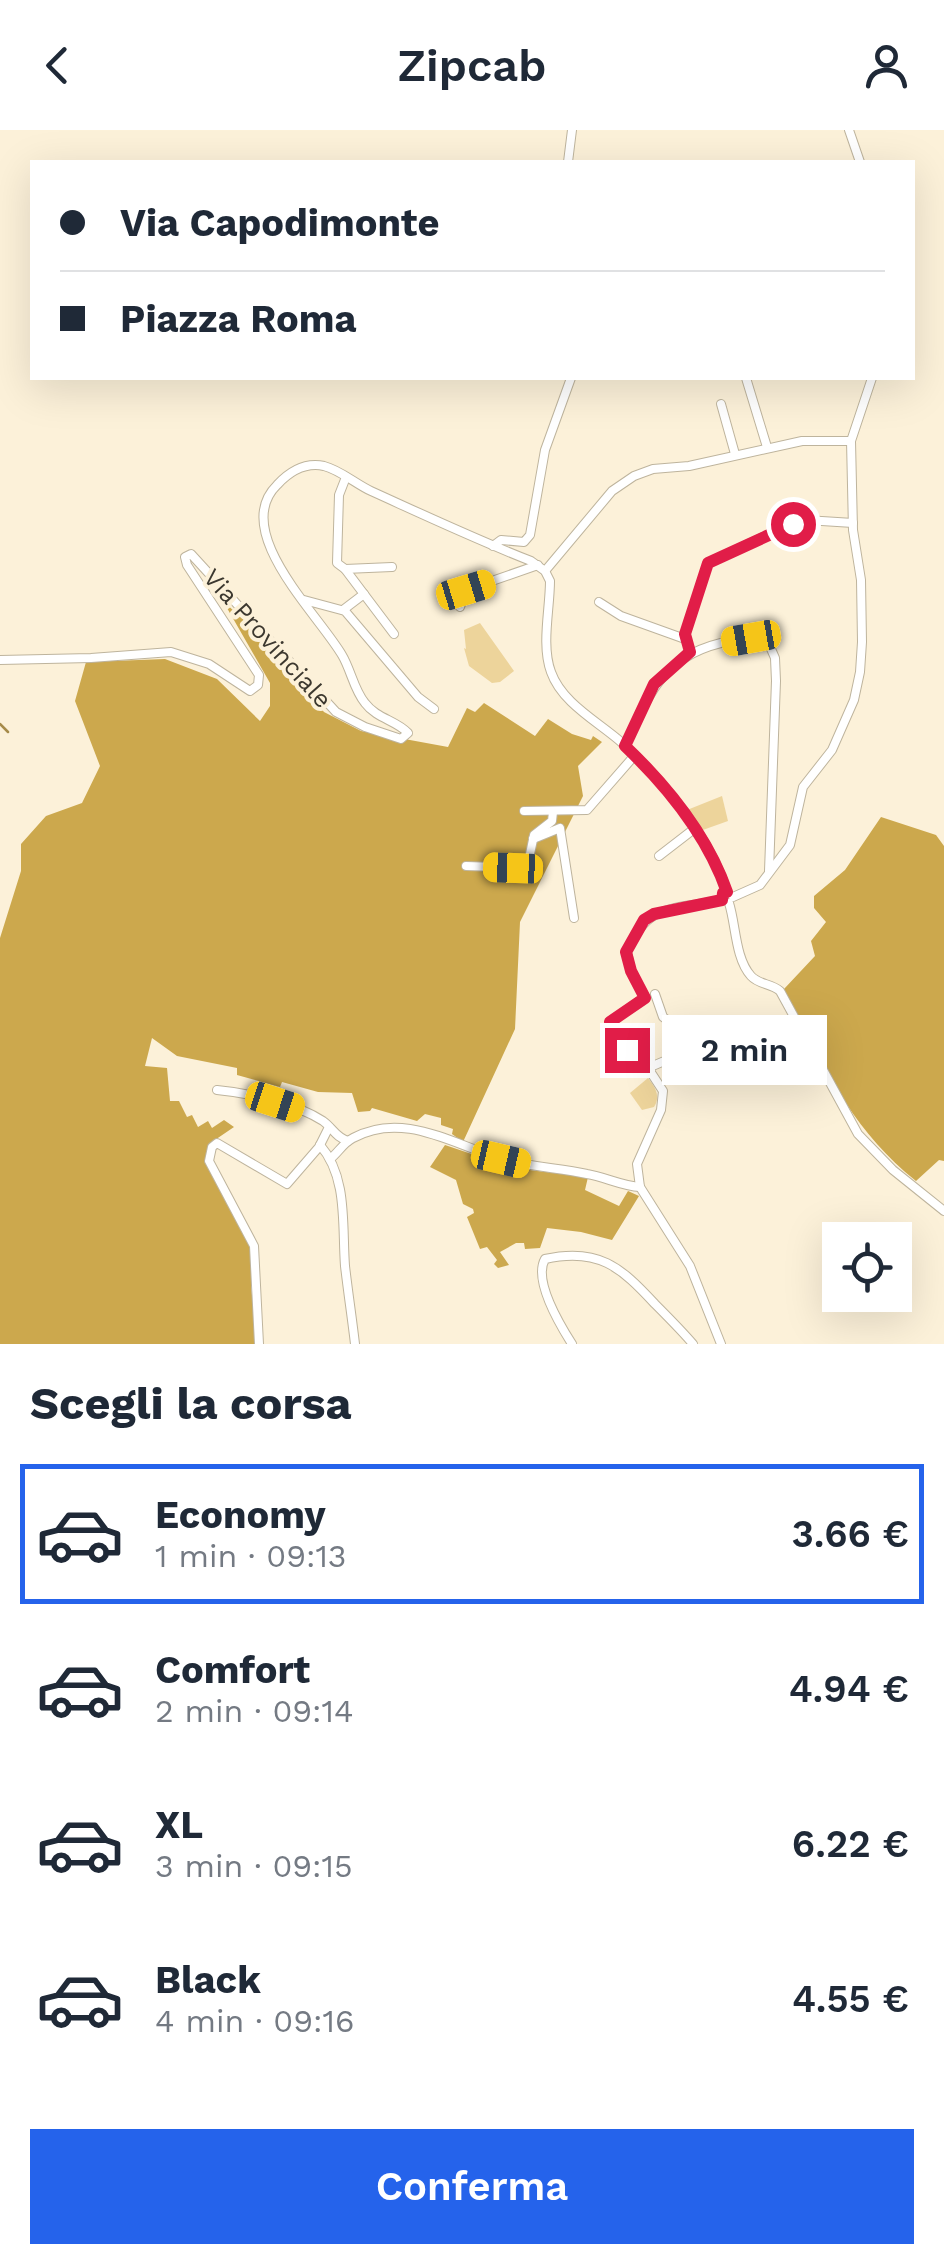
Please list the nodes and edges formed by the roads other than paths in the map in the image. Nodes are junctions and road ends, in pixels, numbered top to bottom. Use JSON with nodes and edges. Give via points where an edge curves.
{"nodes":[{"id":1,"x":572,"y":130,"type":"edge"},
{"id":2,"x":849,"y":130,"type":"edge"},
{"id":3,"x":568,"y":160,"type":"edge"},
{"id":4,"x":859,"y":160,"type":"edge"},
{"id":5,"x":570,"y":380,"type":"edge"},
{"id":6,"x":747,"y":380,"type":"edge"},
{"id":7,"x":871,"y":380,"type":"edge"},
{"id":8,"x":721,"y":404,"type":"dead end"},
{"id":9,"x":851,"y":441,"type":"junction"},
{"id":10,"x":767,"y":447,"type":"junction"},
{"id":11,"x":734,"y":454,"type":"junction"},
{"id":12,"x":346,"y":477,"type":"junction"},
{"id":13,"x":853,"y":523,"type":"junction"},
{"id":14,"x":494,"y":546,"type":"junction"},
{"id":15,"x":392,"y":567,"type":"dead end"},
{"id":16,"x":541,"y":568,"type":"junction"},
{"id":17,"x":345,"y":569,"type":"junction"},
{"id":18,"x":364,"y":594,"type":"junction"},
{"id":19,"x":303,"y":600,"type":"junction"},
{"id":20,"x":599,"y":602,"type":"dead end"},
{"id":21,"x":460,"y":607,"type":"dead end"},
{"id":22,"x":343,"y":610,"type":"junction"},
{"id":23,"x":394,"y":634,"type":"dead end"},
{"id":24,"x":684,"y":639,"type":"junction"},
{"id":25,"x":690,"y":652,"type":"junction"},
{"id":26,"x":0,"y":660,"type":"edge"},
{"id":27,"x":434,"y":709,"type":"dead end"},
{"id":28,"x":625,"y":746,"type":"junction"},
{"id":29,"x":635,"y":755,"type":"junction"},
{"id":30,"x":524,"y":811,"type":"dead end"},
{"id":31,"x":552,"y":812,"type":"junction"},
{"id":32,"x":694,"y":829,"type":"junction"},
{"id":33,"x":533,"y":840,"type":"junction"},
{"id":34,"x":659,"y":856,"type":"dead end"},
{"id":35,"x":466,"y":866,"type":"dead end"},
{"id":36,"x":769,"y":871,"type":"junction"},
{"id":37,"x":728,"y":898,"type":"junction"},
{"id":38,"x":574,"y":918,"type":"dead end"},
{"id":39,"x":650,"y":996,"type":"junction"},
{"id":40,"x":648,"y":1068,"type":"junction"},
{"id":41,"x":217,"y":1090,"type":"dead end"},
{"id":42,"x":329,"y":1127,"type":"junction"},
{"id":43,"x":348,"y":1141,"type":"junction"},
{"id":44,"x":320,"y":1146,"type":"junction"},
{"id":45,"x":330,"y":1159,"type":"junction"},
{"id":46,"x":640,"y":1187,"type":"junction"},
{"id":47,"x":944,"y":1210,"type":"edge"},
{"id":48,"x":259,"y":1344,"type":"edge"},
{"id":49,"x":355,"y":1344,"type":"edge"},
{"id":50,"x":572,"y":1344,"type":"edge"},
{"id":51,"x":693,"y":1344,"type":"edge"},
{"id":52,"x":721,"y":1344,"type":"edge"}],
"edges":[{"from":1,"to":3,"type":"street"},
{"from":2,"to":4,"type":"street"},
{"from":5,"to":14,"type":"street","via":[[545,450],[530,535]]},
{"from":6,"to":10,"type":"street"},
{"from":7,"to":9,"type":"street"},
{"from":8,"to":11,"type":"street"},
{"from":9,"to":10,"type":"street"},
{"from":9,"to":13,"type":"street"},
{"from":10,"to":11,"type":"street"},
{"from":11,"to":16,"type":"street","via":[[653,469],[623,482]]},
{"from":12,"to":14,"type":"street"},
{"from":12,"to":17,"type":"street","via":[[337,534],[337,563]]},
{"from":12,"to":19,"type":"street","name":"Via Provinciale","via":[[308,465],[273,488],[262,509],[261,524],[278,562]]},
{"from":13,"to":24,"type":"street","via":[[806,520],[708,563]]},
{"from":13,"to":36,"type":"street","via":[[861,580],[860,672],[832,750],[803,787],[794,836]]},
{"from":14,"to":16,"type":"street"},
{"from":15,"to":17,"type":"street"},
{"from":16,"to":21,"type":"street","via":[[466,590]]},
{"from":16,"to":28,"type":"street","via":[[550,580],[550,671],[572,703]]},
{"from":17,"to":18,"type":"street"},
{"from":18,"to":22,"type":"street"},
{"from":18,"to":23,"type":"street"},
{"from":19,"to":22,"type":"street"},
{"from":19,"to":26,"type":"street","name":"Via Provinciale","via":[[342,654],[364,702],[408,733],[401,739],[336,712],[191,554],[186,565],[259,676],[250,691],[209,664],[171,652]]},
{"from":20,"to":24,"type":"street"},
{"from":22,"to":27,"type":"street"},
{"from":24,"to":25,"type":"street"},
{"from":25,"to":28,"type":"street","via":[[654,684]]},
{"from":25,"to":36,"type":"street","via":[[759,638],[772,646]]},
{"from":28,"to":29,"type":"street"},
{"from":29,"to":31,"type":"street","via":[[587,810]]},
{"from":29,"to":32,"type":"street"},
{"from":30,"to":31,"type":"street"},
{"from":31,"to":33,"type":"street"},
{"from":32,"to":34,"type":"street"},
{"from":32,"to":37,"type":"street","via":[[718,866]]},
{"from":33,"to":35,"type":"street","via":[[524,870]]},
{"from":33,"to":38,"type":"street","via":[[560,828]]},
{"from":36,"to":37,"type":"street","via":[[754,890]]},
{"from":37,"to":39,"type":"street","via":[[644,920],[626,952]]},
{"from":37,"to":47,"type":"street","via":[[743,963],[758,981],[780,991],[858,1134]]},
{"from":39,"to":40,"type":"street","via":[[677,1038],[668,1059]]},
{"from":39,"to":40,"type":"street","via":[[610,1022]]},
{"from":40,"to":46,"type":"street","via":[[663,1101],[637,1164]]},
{"from":41,"to":42,"type":"street","via":[[263,1098]]},
{"from":42,"to":43,"type":"street"},
{"from":42,"to":44,"type":"street"},
{"from":43,"to":45,"type":"street"},
{"from":43,"to":46,"type":"street","via":[[382,1130],[428,1131],[501,1159]]},
{"from":44,"to":45,"type":"street"},
{"from":44,"to":48,"type":"street","via":[[287,1184],[217,1143],[209,1153],[254,1246]]},
{"from":45,"to":49,"type":"street","via":[[342,1196]]},
{"from":46,"to":52,"type":"street","via":[[682,1253]]},
{"from":50,"to":51,"type":"street","via":[[541,1278],[545,1259],[599,1258],[623,1270]]}]}
